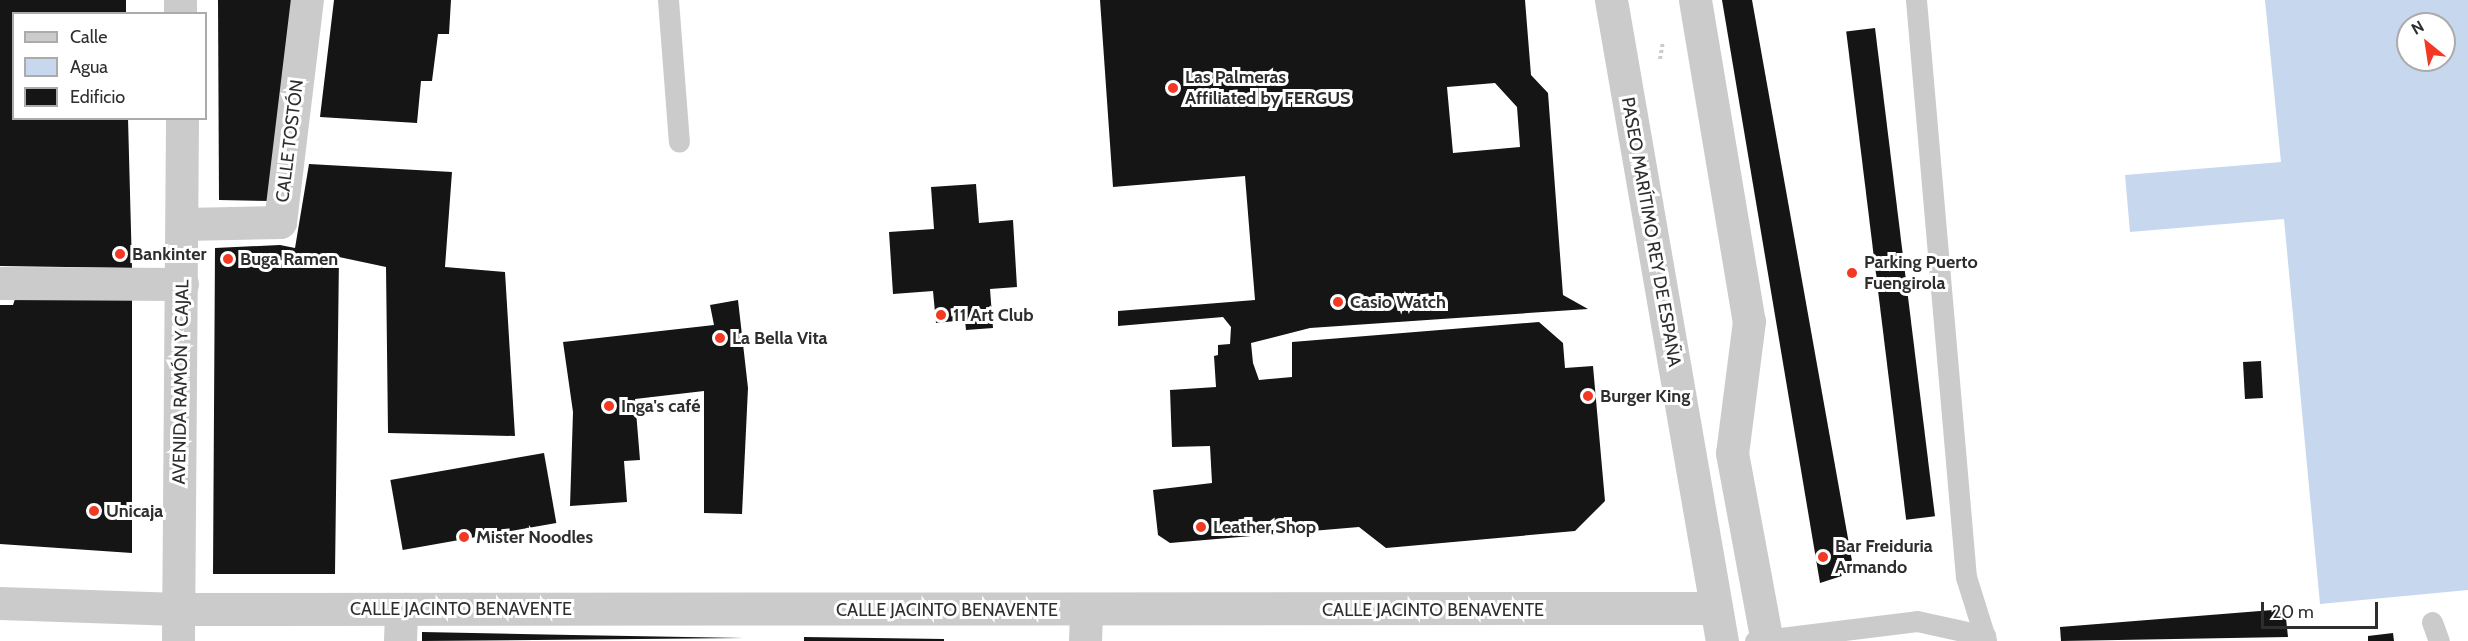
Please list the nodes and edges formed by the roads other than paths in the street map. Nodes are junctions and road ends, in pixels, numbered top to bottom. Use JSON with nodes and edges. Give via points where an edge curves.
{"nodes":[{"id":1,"x":307,"y":0,"type":"edge"},
{"id":2,"x":668,"y":0,"type":"edge"},
{"id":3,"x":1611,"y":0,"type":"edge"},
{"id":4,"x":1695,"y":0,"type":"edge"},
{"id":5,"x":1916,"y":0,"type":"edge"},
{"id":6,"x":182,"y":120,"type":"edge"},
{"id":7,"x":679,"y":142,"type":"dead end"},
{"id":8,"x":184,"y":224,"type":"junction"},
{"id":9,"x":0,"y":283,"type":"edge"},
{"id":10,"x":182,"y":284,"type":"junction"},
{"id":11,"x":0,"y":603,"type":"edge"},
{"id":12,"x":1716,"y":608,"type":"junction"},
{"id":13,"x":178,"y":625,"type":"edge"},
{"id":14,"x":401,"y":625,"type":"edge"},
{"id":15,"x":1085,"y":625,"type":"edge"},
{"id":16,"x":1985,"y":638,"type":"edge"},
{"id":17,"x":1762,"y":640,"type":"edge"},
{"id":18,"x":1722,"y":641,"type":"edge"}],
"edges":[{"from":1,"to":8,"type":"street","name":"CALLE TOSTÓN","via":[[280,222]]},
{"from":2,"to":7,"type":"lane"},
{"from":3,"to":12,"type":"street","name":"PASEO MARÍTIMO REY DE ESPAÑA"},
{"from":4,"to":17,"type":"street","via":[[1749,321],[1732,453]]},
{"from":5,"to":16,"type":"lane","via":[[1966,577]]},
{"from":6,"to":8,"type":"street","name":"AVENIDA RAMÓN Y CAJAL"},
{"from":8,"to":10,"type":"street","name":"AVENIDA RAMÓN Y CAJAL"},
{"from":9,"to":10,"type":"street"},
{"from":10,"to":13,"type":"street","name":"AVENIDA RAMÓN Y CAJAL"},
{"from":11,"to":13,"type":"street","name":"CALLE JACINTO BENAVENTE"},
{"from":12,"to":15,"type":"street","name":"CALLE JACINTO BENAVENTE"},
{"from":12,"to":18,"type":"street","name":"PASEO MARÍTIMO REY DE ESPAÑA"},
{"from":13,"to":14,"type":"street","name":"CALLE JACINTO BENAVENTE"},
{"from":14,"to":15,"type":"street","name":"CALLE JACINTO BENAVENTE"},
{"from":16,"to":17,"type":"lane","via":[[1917,621]]}]}
